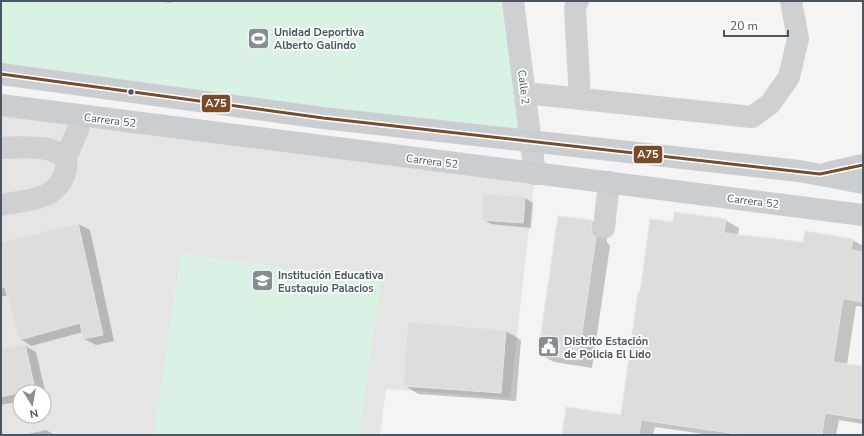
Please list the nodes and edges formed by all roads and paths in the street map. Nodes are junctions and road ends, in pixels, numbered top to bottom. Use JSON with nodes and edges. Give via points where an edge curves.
{"nodes":[{"id":1,"x":513,"y":1,"type":"edge"},
{"id":2,"x":578,"y":1,"type":"edge"},
{"id":3,"x":791,"y":1,"type":"edge"},
{"id":4,"x":1,"y":74,"type":"edge"},
{"id":5,"x":525,"y":93,"type":"junction"},
{"id":6,"x":580,"y":99,"type":"junction"},
{"id":7,"x":1,"y":105,"type":"edge"},
{"id":8,"x":80,"y":116,"type":"junction"},
{"id":9,"x":532,"y":141,"type":"junction"},
{"id":10,"x":1,"y":148,"type":"edge"},
{"id":11,"x":66,"y":157,"type":"junction"},
{"id":12,"x":863,"y":164,"type":"edge"},
{"id":13,"x":535,"y":174,"type":"junction"},
{"id":14,"x":820,"y":174,"type":"junction"},
{"id":15,"x":609,"y":182,"type":"junction"},
{"id":16,"x":863,"y":183,"type":"edge"},
{"id":17,"x":1,"y":205,"type":"edge"},
{"id":18,"x":863,"y":215,"type":"edge"},
{"id":19,"x":604,"y":228,"type":"dead end"}],
"edges":[{"from":1,"to":5,"type":"street","name":"Calle 2"},
{"from":2,"to":6,"type":"street","via":[[575,8]]},
{"from":3,"to":6,"type":"street","via":[[798,39],[789,77],[770,104],[752,117]]},
{"from":4,"to":9,"type":"main road","via":[[323,118]]},
{"from":5,"to":6,"type":"street"},
{"from":5,"to":9,"type":"street","name":"Calle 2"},
{"from":7,"to":8,"type":"main road","name":"Carrera 52"},
{"from":8,"to":11,"type":"street","via":[[78,130]]},
{"from":8,"to":13,"type":"main road","name":"Carrera 52"},
{"from":9,"to":13,"type":"street","name":"Calle 2"},
{"from":9,"to":14,"type":"main road"},
{"from":10,"to":11,"type":"street","via":[[26,147],[56,152]]},
{"from":11,"to":17,"type":"street","via":[[68,165],[62,182],[46,195]]},
{"from":12,"to":14,"type":"main road"},
{"from":13,"to":15,"type":"main road","name":"Carrera 52"},
{"from":14,"to":16,"type":"main road"},
{"from":15,"to":18,"type":"main road","name":"Carrera 52"},
{"from":15,"to":19,"type":"street"}]}
